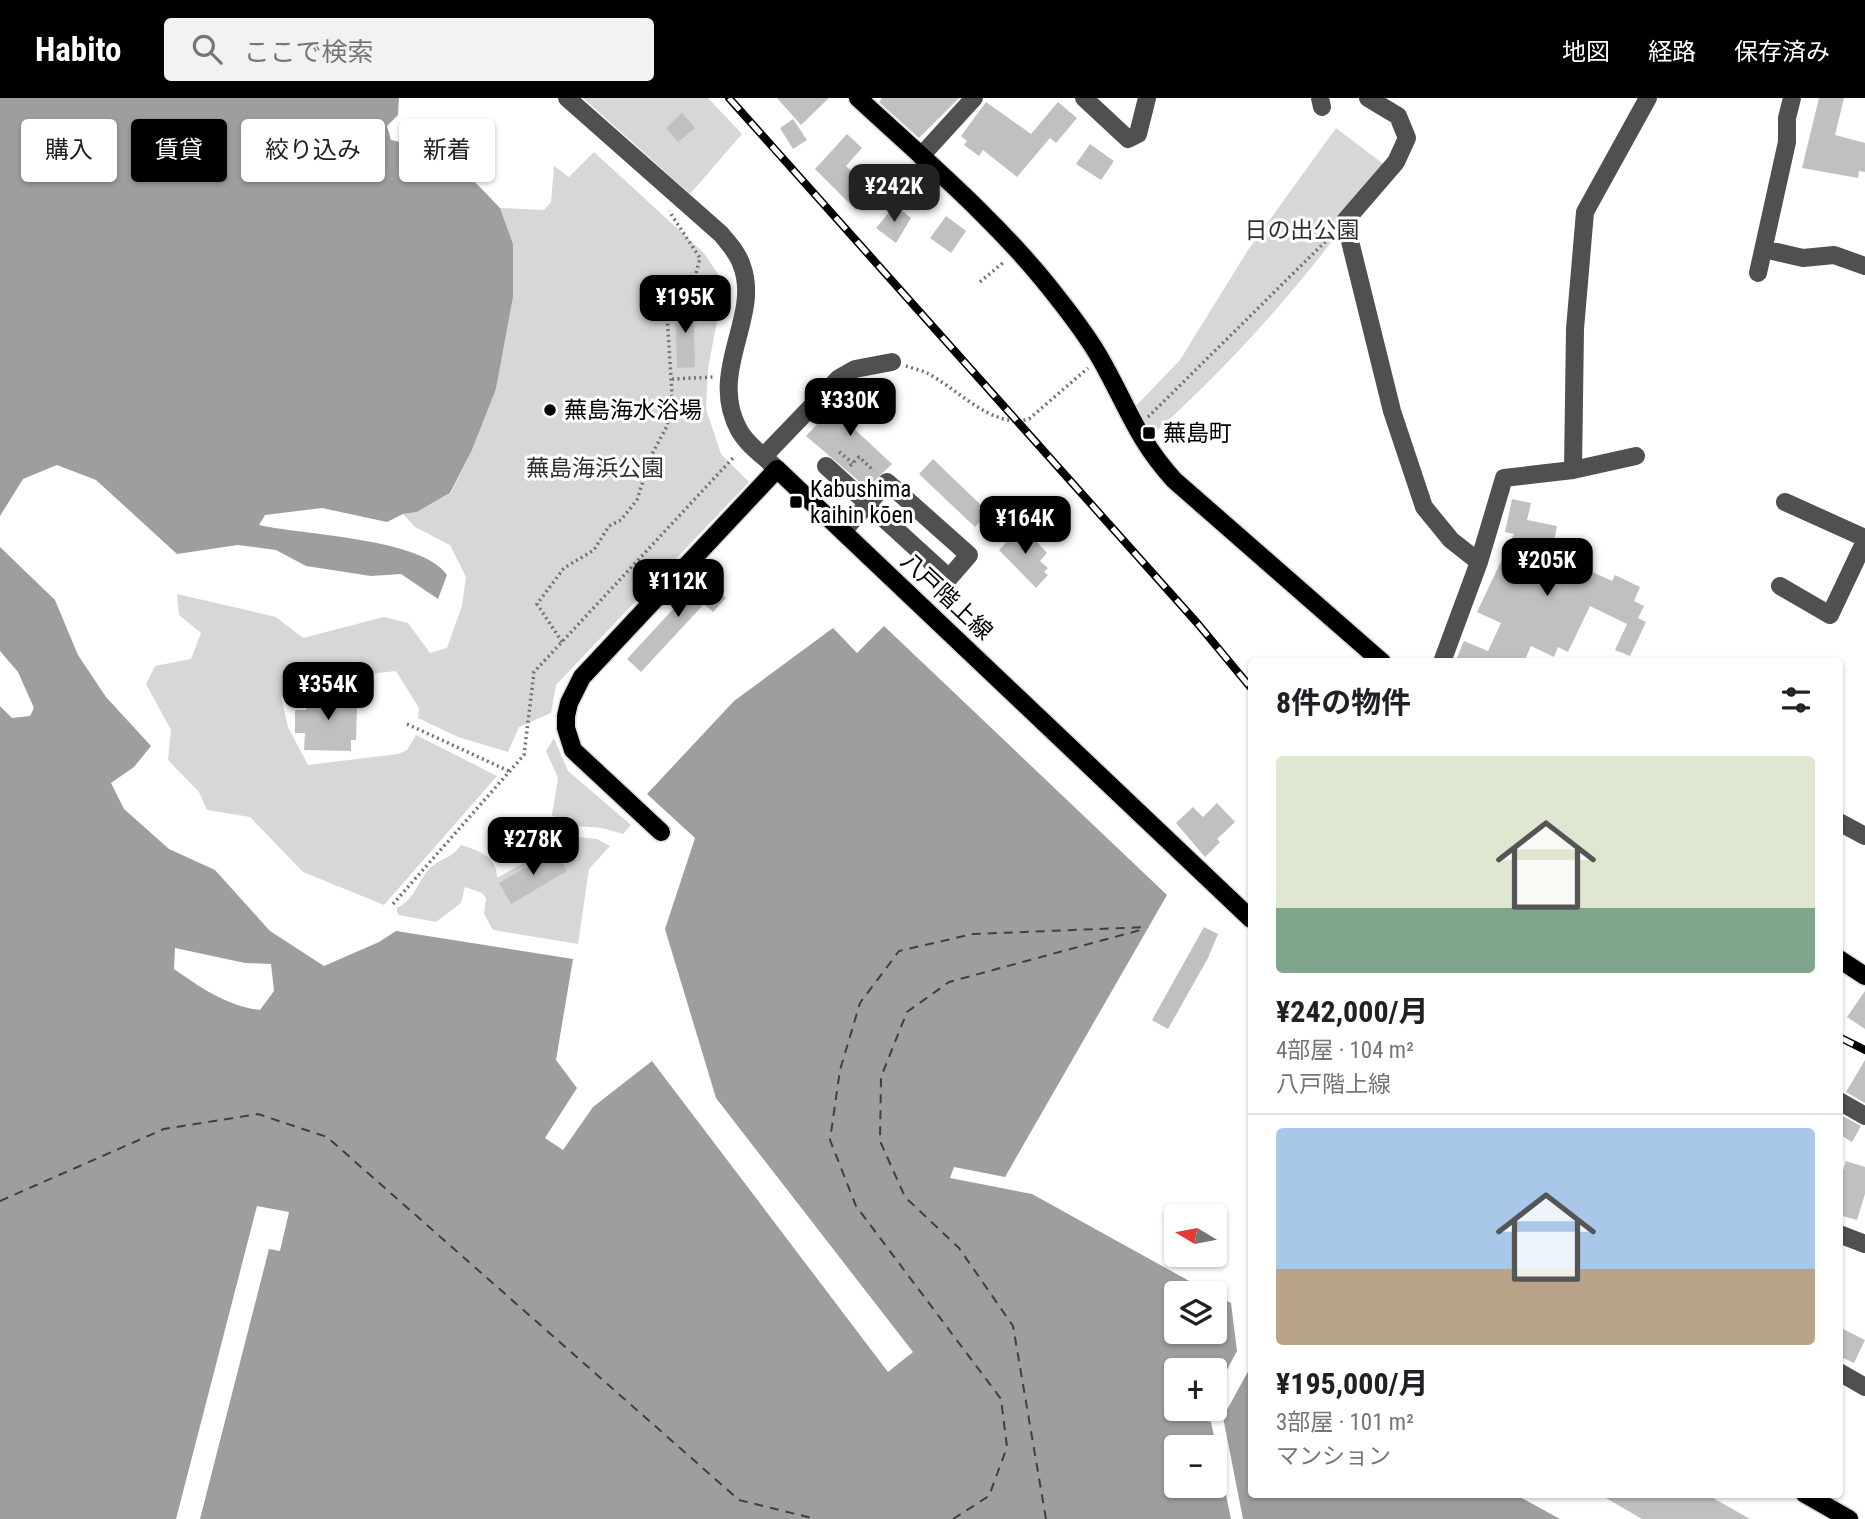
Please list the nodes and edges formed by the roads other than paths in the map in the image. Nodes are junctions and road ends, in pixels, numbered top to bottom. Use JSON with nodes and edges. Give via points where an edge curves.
{"nodes":[{"id":1,"x":567,"y":98,"type":"edge"},
{"id":2,"x":858,"y":98,"type":"edge"},
{"id":3,"x":974,"y":98,"type":"edge"},
{"id":4,"x":1084,"y":98,"type":"edge"},
{"id":5,"x":1147,"y":98,"type":"edge"},
{"id":6,"x":1368,"y":98,"type":"edge"},
{"id":7,"x":1648,"y":98,"type":"edge"},
{"id":8,"x":1792,"y":98,"type":"edge"},
{"id":9,"x":921,"y":156,"type":"junction"},
{"id":10,"x":1764,"y":249,"type":"junction"},
{"id":11,"x":1865,"y":265,"type":"edge"},
{"id":12,"x":1758,"y":273,"type":"dead end"},
{"id":13,"x":892,"y":362,"type":"road end"},
{"id":14,"x":1636,"y":456,"type":"dead end"},
{"id":15,"x":770,"y":463,"type":"junction"},
{"id":16,"x":1573,"y":470,"type":"junction"},
{"id":17,"x":832,"y":472,"type":"road end"},
{"id":18,"x":1785,"y":502,"type":"dead end"},
{"id":19,"x":868,"y":504,"type":"junction"},
{"id":20,"x":843,"y":531,"type":"junction"},
{"id":21,"x":1865,"y":539,"type":"edge"},
{"id":22,"x":1479,"y":562,"type":"junction"},
{"id":23,"x":1780,"y":586,"type":"dead end"},
{"id":24,"x":1377,"y":658,"type":"edge"},
{"id":25,"x":1443,"y":658,"type":"edge"},
{"id":26,"x":1843,"y":824,"type":"edge"},
{"id":27,"x":661,"y":832,"type":"dead end"},
{"id":28,"x":1865,"y":836,"type":"edge"},
{"id":29,"x":1248,"y":916,"type":"edge"},
{"id":30,"x":1843,"y":962,"type":"edge"},
{"id":31,"x":1865,"y":976,"type":"edge"},
{"id":32,"x":1843,"y":1103,"type":"edge"},
{"id":33,"x":1865,"y":1116,"type":"edge"},
{"id":34,"x":1843,"y":1236,"type":"edge"},
{"id":35,"x":1865,"y":1244,"type":"edge"},
{"id":36,"x":1843,"y":1374,"type":"edge"},
{"id":37,"x":1865,"y":1387,"type":"edge"},
{"id":38,"x":1812,"y":1498,"type":"edge"},
{"id":39,"x":1849,"y":1519,"type":"edge"}],
"edges":[{"from":1,"to":15,"type":"street","via":[[736,252],[746,287],[730,373],[730,405],[741,433]]},
{"from":2,"to":9,"type":"main road"},
{"from":3,"to":9,"type":"street"},
{"from":4,"to":5,"type":"street","via":[[1128,139],[1138,134]]},
{"from":6,"to":22,"type":"street","via":[[1398,116],[1407,138],[1396,162],[1345,221],[1392,411],[1424,507],[1451,540]]},
{"from":7,"to":16,"type":"street","via":[[1585,212],[1575,329]]},
{"from":8,"to":10,"type":"street"},
{"from":9,"to":24,"type":"main road","via":[[1057,296],[1100,356],[1135,430],[1174,480]]},
{"from":10,"to":11,"type":"street","via":[[1803,258],[1833,255]]},
{"from":10,"to":12,"type":"street"},
{"from":13,"to":15,"type":"street","via":[[855,369],[839,378]]},
{"from":14,"to":16,"type":"street"},
{"from":15,"to":20,"type":"main road","name":"八戸階上線"},
{"from":15,"to":27,"type":"main road","via":[[582,677],[569,703],[566,729],[573,750]]},
{"from":16,"to":22,"type":"street","via":[[1504,478]]},
{"from":17,"to":19,"type":"street"},
{"from":18,"to":21,"type":"street"},
{"from":19,"to":19,"type":"street","via":[[887,482],[969,555],[949,578]]},
{"from":19,"to":20,"type":"street"},
{"from":20,"to":29,"type":"main road","name":"八戸階上線"},
{"from":21,"to":23,"type":"street","via":[[1830,615]]},
{"from":22,"to":25,"type":"street"},
{"from":26,"to":28,"type":"street"},
{"from":30,"to":31,"type":"main road"},
{"from":32,"to":33,"type":"street"},
{"from":34,"to":35,"type":"street"},
{"from":36,"to":37,"type":"street"},
{"from":38,"to":39,"type":"main road"}]}
